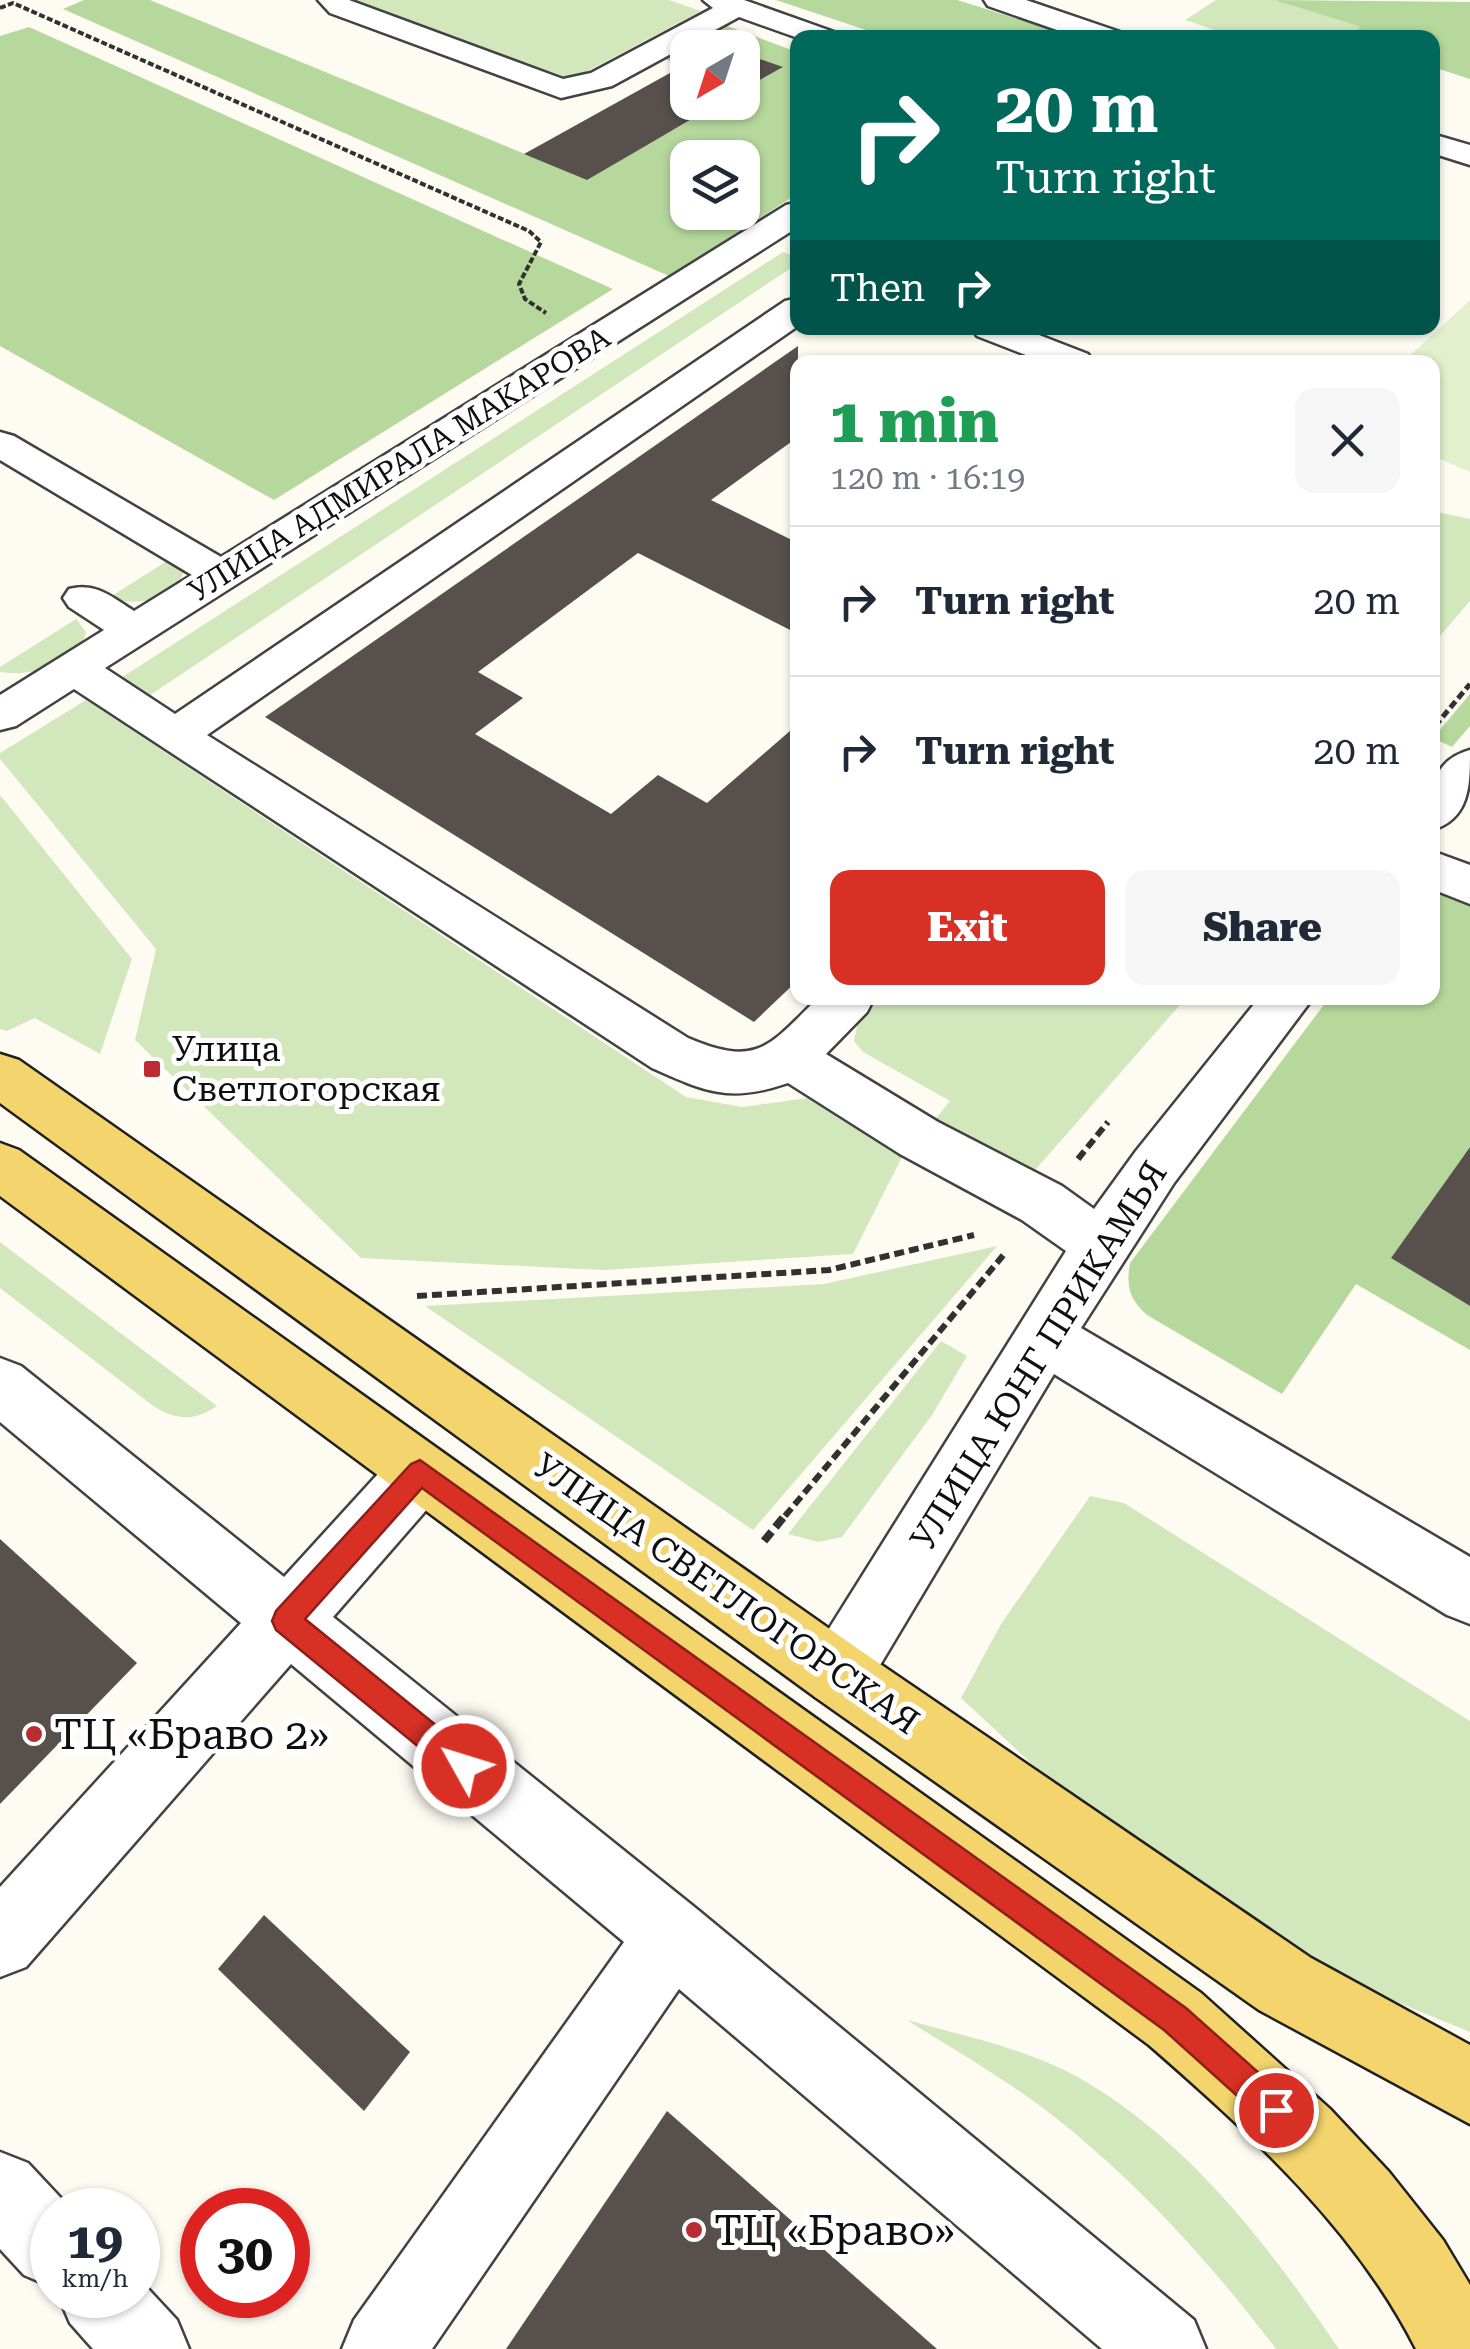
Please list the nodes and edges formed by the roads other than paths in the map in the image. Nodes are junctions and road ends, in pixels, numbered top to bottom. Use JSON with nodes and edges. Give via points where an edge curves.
{"nodes":[{"id":1,"x":332,"y":0,"type":"edge"},
{"id":2,"x":998,"y":0,"type":"edge"},
{"id":3,"x":727,"y":3,"type":"edge"},
{"id":4,"x":1098,"y":29,"type":"edge"},
{"id":5,"x":802,"y":30,"type":"edge"},
{"id":6,"x":1440,"y":146,"type":"edge"},
{"id":7,"x":1470,"y":155,"type":"edge"},
{"id":8,"x":790,"y":217,"type":"edge"},
{"id":9,"x":762,"y":234,"type":"junction"},
{"id":10,"x":790,"y":246,"type":"edge"},
{"id":11,"x":790,"y":314,"type":"edge"},
{"id":12,"x":1008,"y":335,"type":"edge"},
{"id":13,"x":1058,"y":355,"type":"edge"},
{"id":14,"x":0,"y":444,"type":"edge"},
{"id":15,"x":224,"y":576,"type":"junction"},
{"id":16,"x":84,"y":598,"type":"dead end"},
{"id":17,"x":135,"y":631,"type":"junction"},
{"id":18,"x":74,"y":668,"type":"junction"},
{"id":19,"x":6,"y":704,"type":"edge"},
{"id":20,"x":175,"y":736,"type":"junction"},
{"id":21,"x":1470,"y":766,"type":"edge"},
{"id":22,"x":1440,"y":804,"type":"edge"},
{"id":23,"x":1440,"y":872,"type":"edge"},
{"id":24,"x":1470,"y":886,"type":"edge"},
{"id":25,"x":842,"y":1005,"type":"edge"},
{"id":26,"x":1282,"y":1005,"type":"edge"},
{"id":27,"x":790,"y":1058,"type":"junction"},
{"id":28,"x":0,"y":1075,"type":"edge"},
{"id":29,"x":0,"y":1166,"type":"edge"},
{"id":30,"x":1101,"y":1245,"type":"junction"},
{"id":31,"x":1044,"y":1337,"type":"junction"},
{"id":32,"x":0,"y":1385,"type":"edge"},
{"id":33,"x":420,"y":1472,"type":"junction"},
{"id":34,"x":1470,"y":1593,"type":"edge"},
{"id":35,"x":286,"y":1621,"type":"junction"},
{"id":36,"x":838,"y":1674,"type":"junction"},
{"id":37,"x":672,"y":1936,"type":"junction"},
{"id":38,"x":0,"y":1940,"type":"edge"},
{"id":39,"x":1470,"y":2086,"type":"edge"},
{"id":40,"x":0,"y":2191,"type":"edge"},
{"id":41,"x":30,"y":2223,"type":"edge"},
{"id":42,"x":119,"y":2318,"type":"edge"},
{"id":43,"x":148,"y":2349,"type":"edge"},
{"id":44,"x":383,"y":2349,"type":"edge"},
{"id":45,"x":1164,"y":2349,"type":"edge"},
{"id":46,"x":1460,"y":2349,"type":"edge"}],
"edges":[{"from":1,"to":3,"type":"street","via":[[561,89],[601,80]]},
{"from":2,"to":4,"type":"street"},
{"from":3,"to":5,"type":"street"},
{"from":6,"to":7,"type":"street"},
{"from":8,"to":9,"type":"street","name":"УЛИЦА АДМИРАЛА МАКАРОВА"},
{"from":9,"to":10,"type":"street"},
{"from":9,"to":15,"type":"street","name":"УЛИЦА АДМИРАЛА МАКАРОВА"},
{"from":11,"to":20,"type":"street"},
{"from":12,"to":13,"type":"street"},
{"from":14,"to":15,"type":"street"},
{"from":15,"to":17,"type":"street","name":"УЛИЦА АДМИРАЛА МАКАРОВА"},
{"from":16,"to":17,"type":"street"},
{"from":17,"to":18,"type":"street","name":"УЛИЦА АДМИРАЛА МАКАРОВА"},
{"from":18,"to":19,"type":"street","name":"УЛИЦА АДМИРАЛА МАКАРОВА"},
{"from":18,"to":20,"type":"street"},
{"from":20,"to":27,"type":"street","via":[[670,1053],[737,1078]]},
{"from":21,"to":22,"type":"street"},
{"from":23,"to":24,"type":"street"},
{"from":25,"to":27,"type":"street"},
{"from":26,"to":30,"type":"street","name":"УЛИЦА ЮНГ ПРИКАМЬЯ"},
{"from":27,"to":30,"type":"street"},
{"from":28,"to":36,"type":"main road","name":"УЛИЦА СВЕТЛОГОРСКАЯ"},
{"from":29,"to":33,"type":"main road"},
{"from":30,"to":31,"type":"street","name":"УЛИЦА ЮНГ ПРИКАМЬЯ"},
{"from":31,"to":34,"type":"street"},
{"from":31,"to":36,"type":"street","name":"УЛИЦА ЮНГ ПРИКАМЬЯ"},
{"from":32,"to":35,"type":"street"},
{"from":33,"to":35,"type":"street"},
{"from":33,"to":46,"type":"main road","via":[[1202,2042],[1357,2192],[1417,2272]]},
{"from":35,"to":37,"type":"street"},
{"from":35,"to":38,"type":"street"},
{"from":36,"to":39,"type":"main road","name":"УЛИЦА СВЕТЛОГОРСКАЯ","via":[[1285,1984]]},
{"from":37,"to":44,"type":"street"},
{"from":37,"to":45,"type":"street"},
{"from":40,"to":41,"type":"street"},
{"from":42,"to":43,"type":"street"}]}
